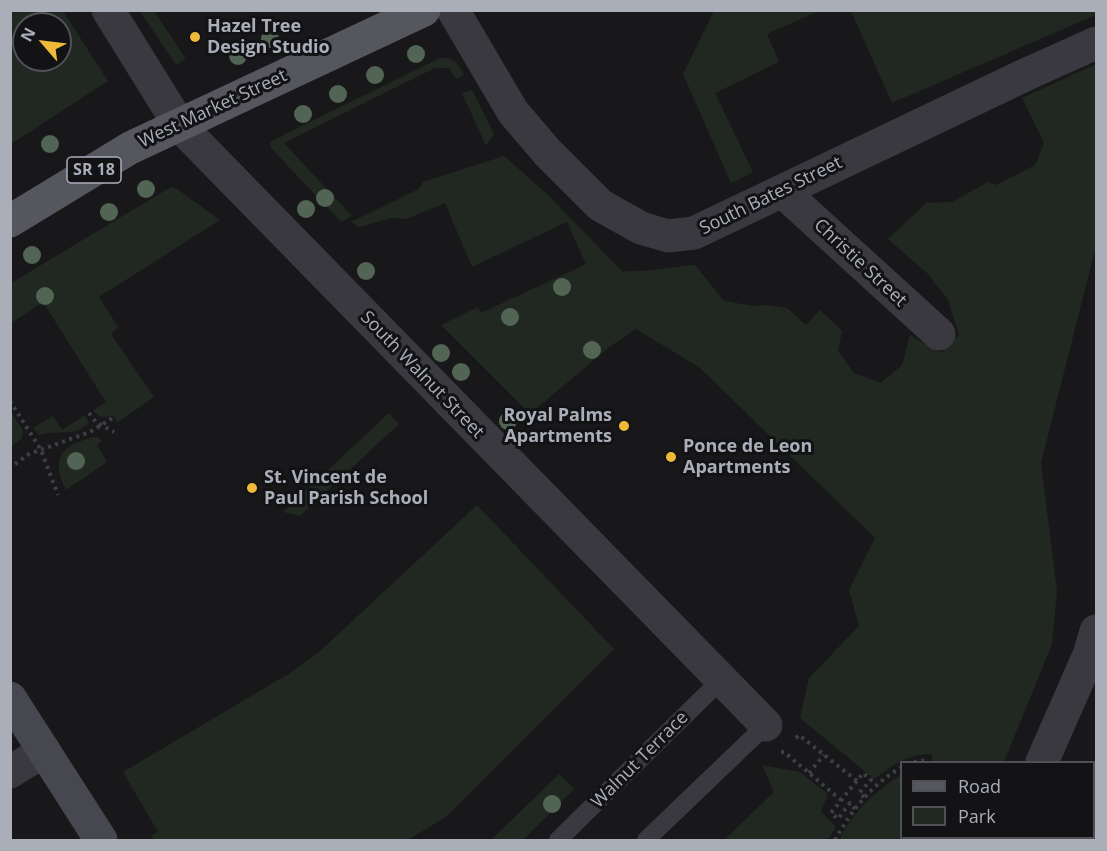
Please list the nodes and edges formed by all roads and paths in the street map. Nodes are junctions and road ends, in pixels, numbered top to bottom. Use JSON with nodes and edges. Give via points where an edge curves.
{"nodes":[{"id":1,"x":108,"y":10,"type":"edge"},
{"id":2,"x":424,"y":10,"type":"edge"},
{"id":3,"x":453,"y":10,"type":"edge"},
{"id":4,"x":1096,"y":43,"type":"edge"},
{"id":5,"x":180,"y":126,"type":"junction"},
{"id":6,"x":782,"y":191,"type":"junction"},
{"id":7,"x":10,"y":221,"type":"edge"},
{"id":8,"x":939,"y":334,"type":"dead end"},
{"id":9,"x":10,"y":401,"type":"edge"},
{"id":10,"x":89,"y":413,"type":"dead end"},
{"id":11,"x":114,"y":417,"type":"dead end"},
{"id":12,"x":100,"y":426,"type":"junction"},
{"id":13,"x":114,"y":432,"type":"dead end"},
{"id":14,"x":41,"y":450,"type":"junction"},
{"id":15,"x":15,"y":464,"type":"dead end"},
{"id":16,"x":58,"y":495,"type":"dead end"},
{"id":17,"x":1096,"y":631,"type":"edge"},
{"id":18,"x":721,"y":680,"type":"junction"},
{"id":19,"x":10,"y":698,"type":"edge"},
{"id":20,"x":766,"y":725,"type":"joint"},
{"id":21,"x":799,"y":735,"type":"dead end"},
{"id":22,"x":44,"y":751,"type":"junction"},
{"id":23,"x":784,"y":752,"type":"dead end"},
{"id":24,"x":825,"y":755,"type":"junction"},
{"id":25,"x":1042,"y":761,"type":"edge"},
{"id":26,"x":900,"y":768,"type":"edge"},
{"id":27,"x":10,"y":772,"type":"edge"},
{"id":28,"x":809,"y":773,"type":"junction"},
{"id":29,"x":857,"y":781,"type":"junction"},
{"id":30,"x":864,"y":797,"type":"junction"},
{"id":31,"x":841,"y":800,"type":"junction"},
{"id":32,"x":855,"y":809,"type":"junction"},
{"id":33,"x":101,"y":840,"type":"edge"},
{"id":34,"x":558,"y":840,"type":"edge"},
{"id":35,"x":646,"y":840,"type":"edge"},
{"id":36,"x":835,"y":840,"type":"edge"}],
"edges":[{"from":1,"to":5,"type":"street","name":"South Walnut Street"},
{"from":2,"to":5,"type":"main road","name":"West Market Street","number":"SR 18"},
{"from":3,"to":6,"type":"street","name":"South Bates Street","via":[[513,112],[600,205],[620,217],[668,236],[694,233]]},
{"from":4,"to":6,"type":"street","name":"South Bates Street"},
{"from":5,"to":7,"type":"main road","name":"West Market Street","number":"SR 18","via":[[130,148]]},
{"from":5,"to":18,"type":"street","name":"South Walnut Street"},
{"from":6,"to":8,"type":"street","name":"Christie Street"},
{"from":9,"to":14,"type":"path"},
{"from":10,"to":12,"type":"path"},
{"from":11,"to":12,"type":"path"},
{"from":12,"to":13,"type":"path"},
{"from":12,"to":14,"type":"path"},
{"from":14,"to":15,"type":"path"},
{"from":14,"to":16,"type":"path"},
{"from":17,"to":25,"type":"street"},
{"from":18,"to":20,"type":"street","name":"South Walnut Street"},
{"from":18,"to":34,"type":"lane","name":"Walnut Terrace"},
{"from":19,"to":22,"type":"main road"},
{"from":20,"to":35,"type":"lane"},
{"from":21,"to":24,"type":"path"},
{"from":22,"to":27,"type":"street"},
{"from":22,"to":33,"type":"main road"},
{"from":23,"to":28,"type":"path"},
{"from":24,"to":28,"type":"path"},
{"from":24,"to":29,"type":"path"},
{"from":26,"to":30,"type":"path"},
{"from":28,"to":31,"type":"path"},
{"from":29,"to":30,"type":"path","via":[[863,773],[871,780],[859,793]]},
{"from":29,"to":31,"type":"path"},
{"from":30,"to":32,"type":"path"},
{"from":31,"to":32,"type":"path","via":[[831,813],[838,819],[850,804]]},
{"from":32,"to":36,"type":"path"}]}
